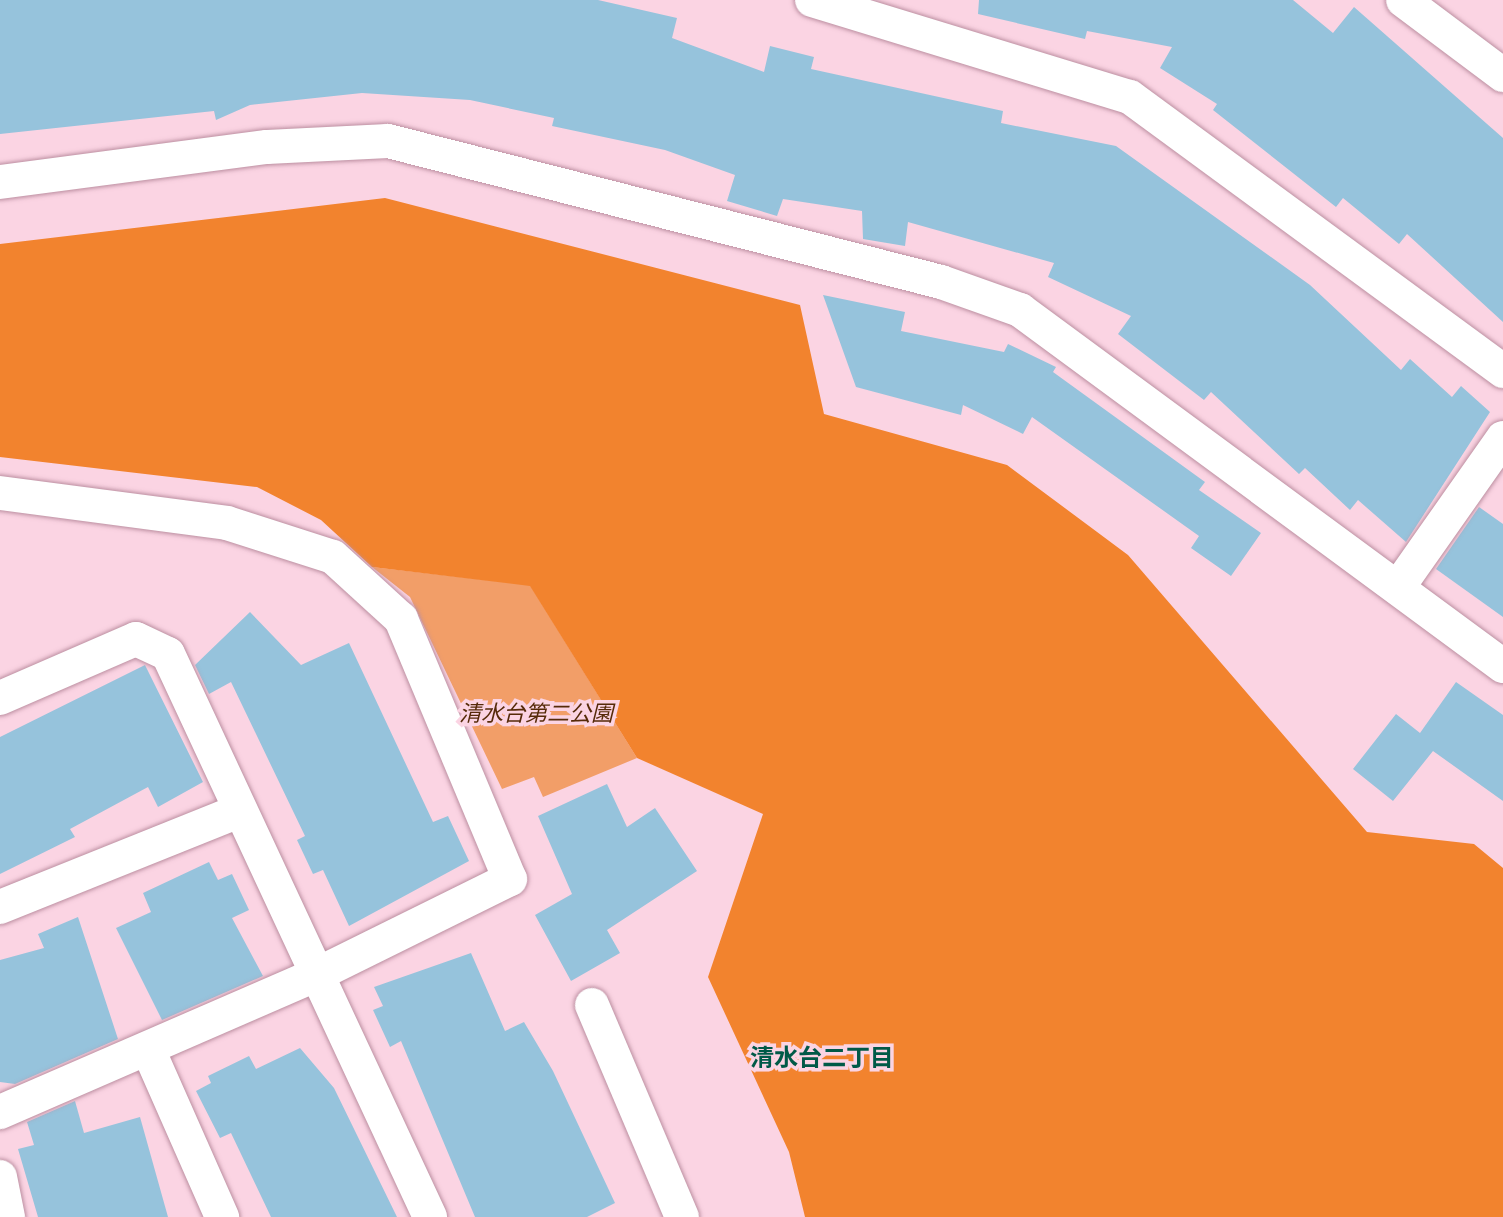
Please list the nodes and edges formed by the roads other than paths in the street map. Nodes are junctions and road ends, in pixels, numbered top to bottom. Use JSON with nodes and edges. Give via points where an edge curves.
{"nodes":[{"id":1,"x":812,"y":0,"type":"edge"},
{"id":2,"x":1403,"y":0,"type":"edge"},
{"id":3,"x":1503,"y":75,"type":"edge"},
{"id":4,"x":0,"y":182,"type":"edge"},
{"id":5,"x":1503,"y":371,"type":"edge"},
{"id":6,"x":1503,"y":438,"type":"edge"},
{"id":7,"x":0,"y":493,"type":"edge"},
{"id":8,"x":1399,"y":586,"type":"junction"},
{"id":9,"x":1503,"y":666,"type":"edge"},
{"id":10,"x":0,"y":698,"type":"edge"},
{"id":11,"x":236,"y":812,"type":"junction"},
{"id":12,"x":0,"y":907,"type":"edge"},
{"id":13,"x":320,"y":973,"type":"junction"},
{"id":14,"x":592,"y":1005,"type":"dead end"},
{"id":15,"x":148,"y":1049,"type":"junction"},
{"id":16,"x":0,"y":1112,"type":"edge"},
{"id":17,"x":0,"y":1177,"type":"edge"},
{"id":18,"x":8,"y":1217,"type":"edge"},
{"id":19,"x":222,"y":1217,"type":"edge"},
{"id":20,"x":430,"y":1217,"type":"edge"},
{"id":21,"x":682,"y":1217,"type":"edge"}],
"edges":[{"from":1,"to":5,"type":"street","via":[[1130,97]]},
{"from":2,"to":3,"type":"street"},
{"from":4,"to":8,"type":"street","via":[[267,147],[388,141],[941,282],[1020,310]]},
{"from":6,"to":8,"type":"street"},
{"from":7,"to":13,"type":"street","via":[[227,523],[333,557],[401,619],[510,879]]},
{"from":8,"to":9,"type":"street"},
{"from":10,"to":11,"type":"street","via":[[136,639],[168,654]]},
{"from":11,"to":12,"type":"street"},
{"from":11,"to":13,"type":"street"},
{"from":13,"to":15,"type":"street"},
{"from":13,"to":20,"type":"street"},
{"from":14,"to":21,"type":"street"},
{"from":15,"to":16,"type":"street"},
{"from":15,"to":19,"type":"street"},
{"from":17,"to":18,"type":"street"}]}
